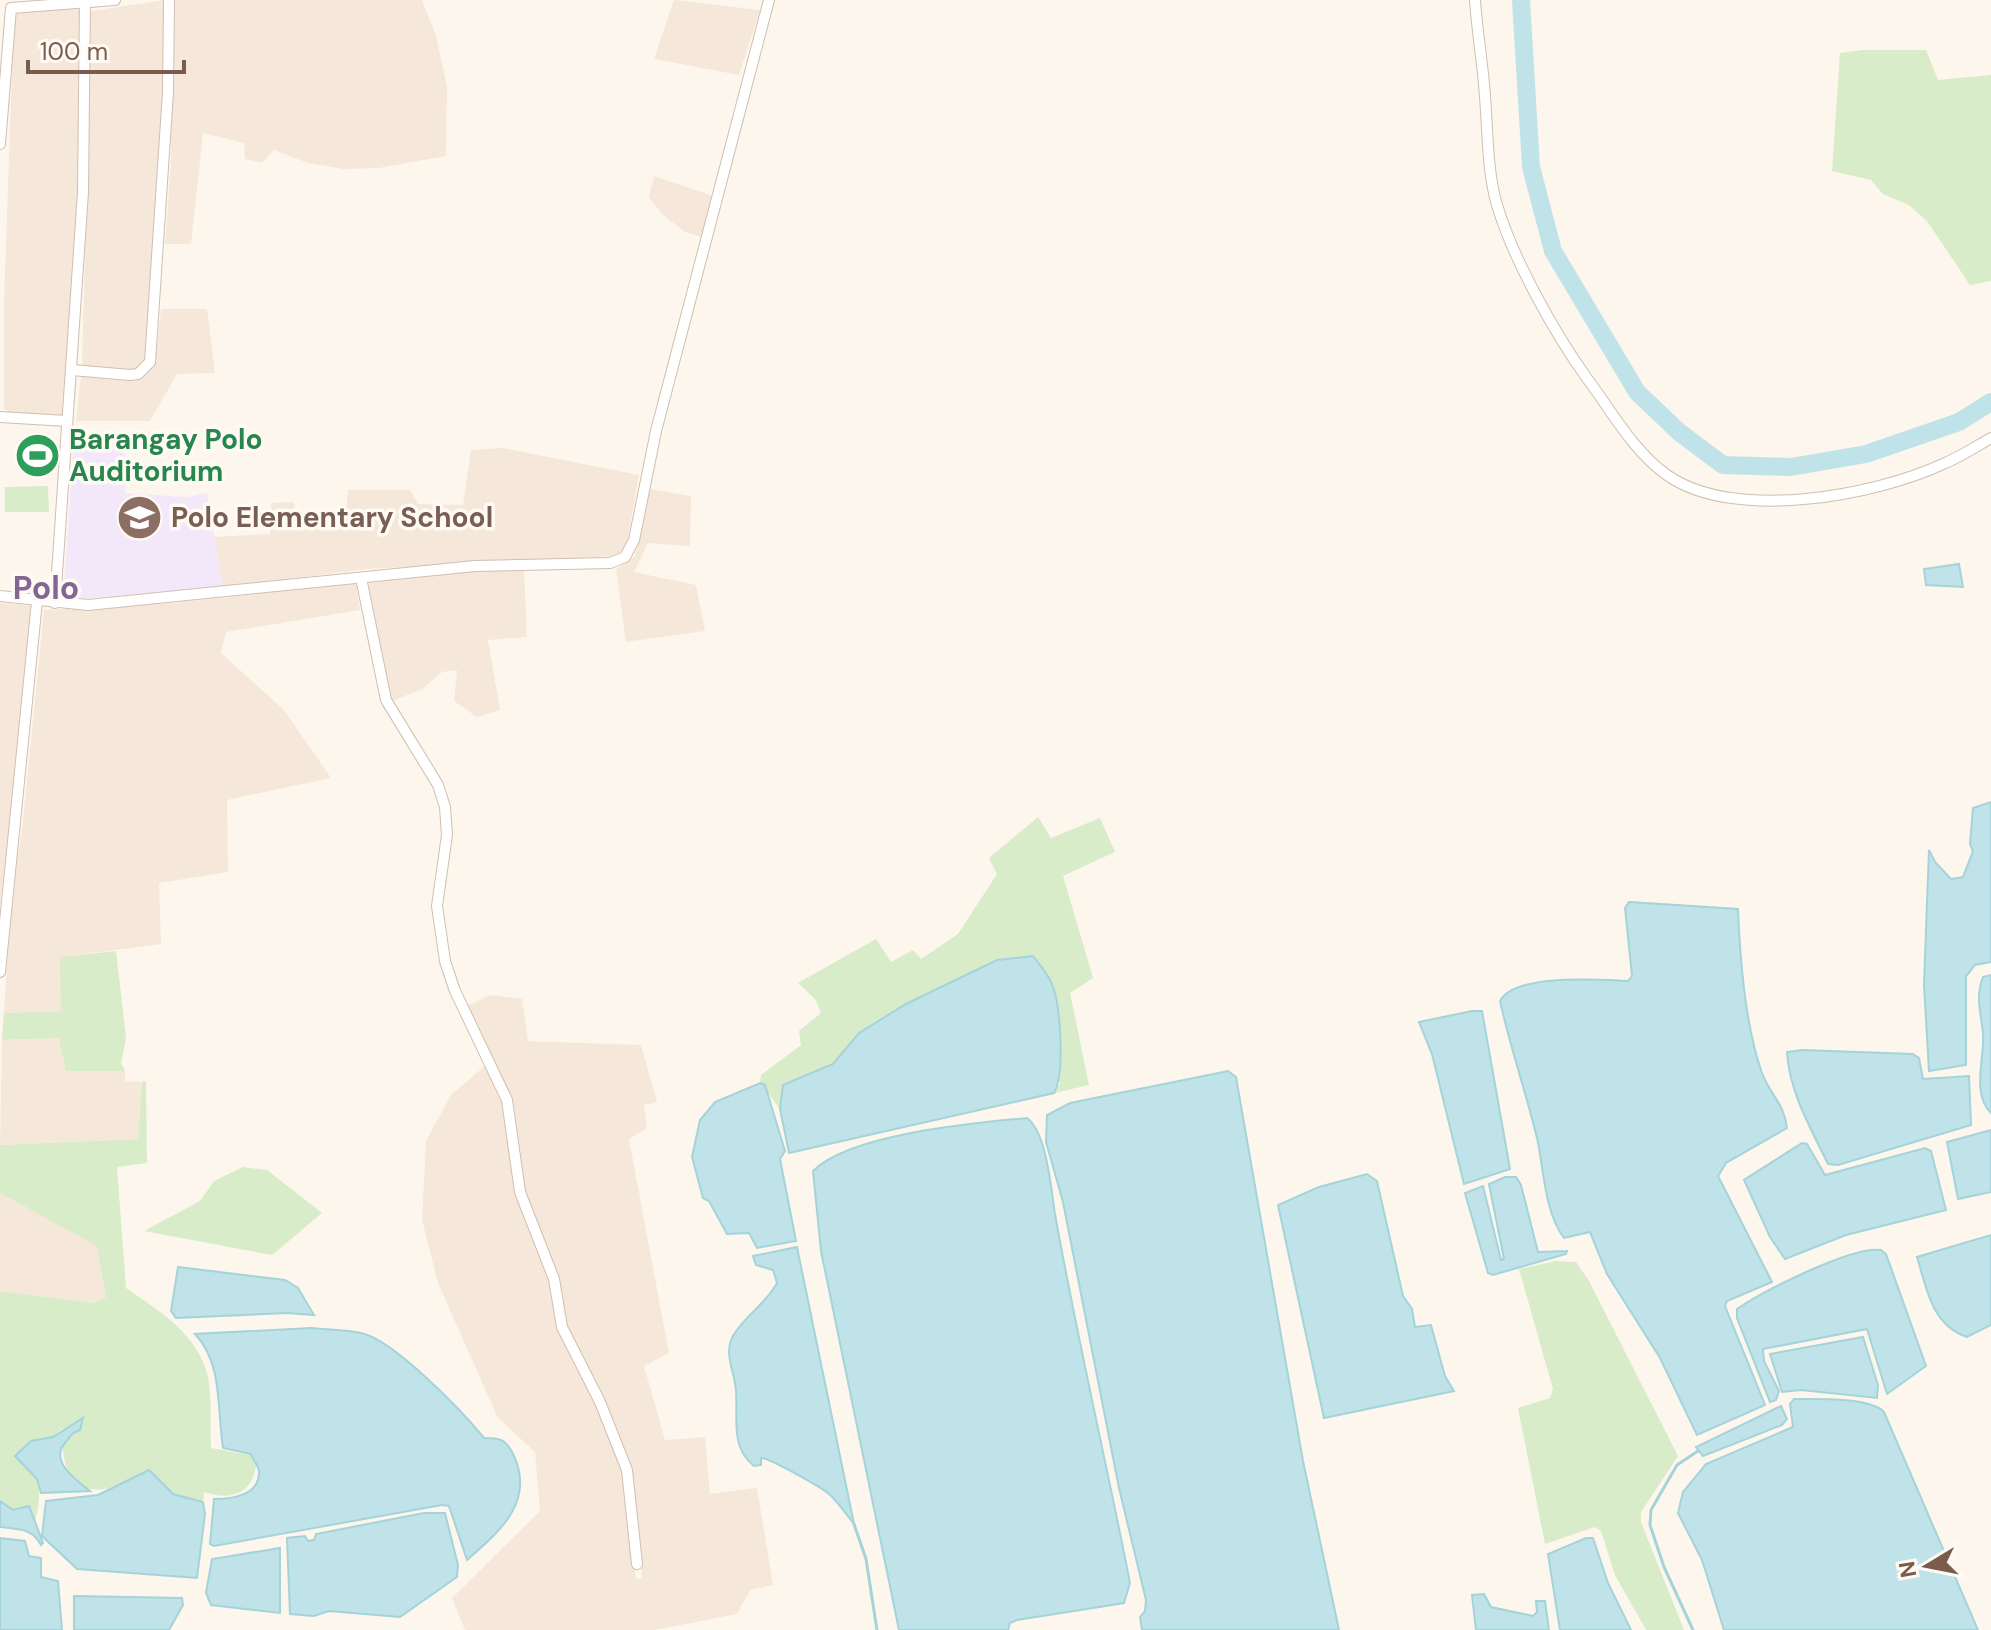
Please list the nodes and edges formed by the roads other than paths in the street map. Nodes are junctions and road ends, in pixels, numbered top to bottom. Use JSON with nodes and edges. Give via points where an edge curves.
{"nodes":[{"id":1,"x":115,"y":0,"type":"edge"},
{"id":2,"x":169,"y":0,"type":"edge"},
{"id":3,"x":769,"y":0,"type":"edge"},
{"id":4,"x":1475,"y":0,"type":"edge"},
{"id":5,"x":85,"y":2,"type":"edge"},
{"id":6,"x":11,"y":4,"type":"edge"},
{"id":7,"x":0,"y":144,"type":"edge"},
{"id":8,"x":72,"y":370,"type":"junction"},
{"id":9,"x":0,"y":417,"type":"edge"},
{"id":10,"x":67,"y":421,"type":"junction"},
{"id":11,"x":1991,"y":438,"type":"edge"},
{"id":12,"x":361,"y":578,"type":"junction"},
{"id":13,"x":0,"y":596,"type":"edge"},
{"id":14,"x":37,"y":601,"type":"junction"},
{"id":15,"x":55,"y":603,"type":"junction"},
{"id":16,"x":0,"y":972,"type":"edge"},
{"id":17,"x":637,"y":1564,"type":"dead end"}],
"edges":[{"from":1,"to":5,"type":"street"},
{"from":2,"to":8,"type":"street","via":[[150,362],[130,375]]},
{"from":3,"to":12,"type":"street","via":[[656,431],[630,552],[610,563],[475,566]]},
{"from":4,"to":11,"type":"street","via":[[1496,204],[1565,347],[1630,438],[1667,476],[1726,498],[1791,499],[1906,478]]},
{"from":5,"to":6,"type":"street"},
{"from":5,"to":8,"type":"street","via":[[83,192]]},
{"from":6,"to":7,"type":"street"},
{"from":8,"to":10,"type":"street"},
{"from":9,"to":10,"type":"street"},
{"from":10,"to":15,"type":"street"},
{"from":12,"to":15,"type":"street","via":[[149,601]]},
{"from":12,"to":17,"type":"street","via":[[386,700],[442,796],[447,835],[437,906],[445,961],[507,1100],[520,1192],[554,1279],[562,1327],[627,1470]]},
{"from":13,"to":14,"type":"street"},
{"from":14,"to":15,"type":"street"},
{"from":14,"to":16,"type":"street"}]}
